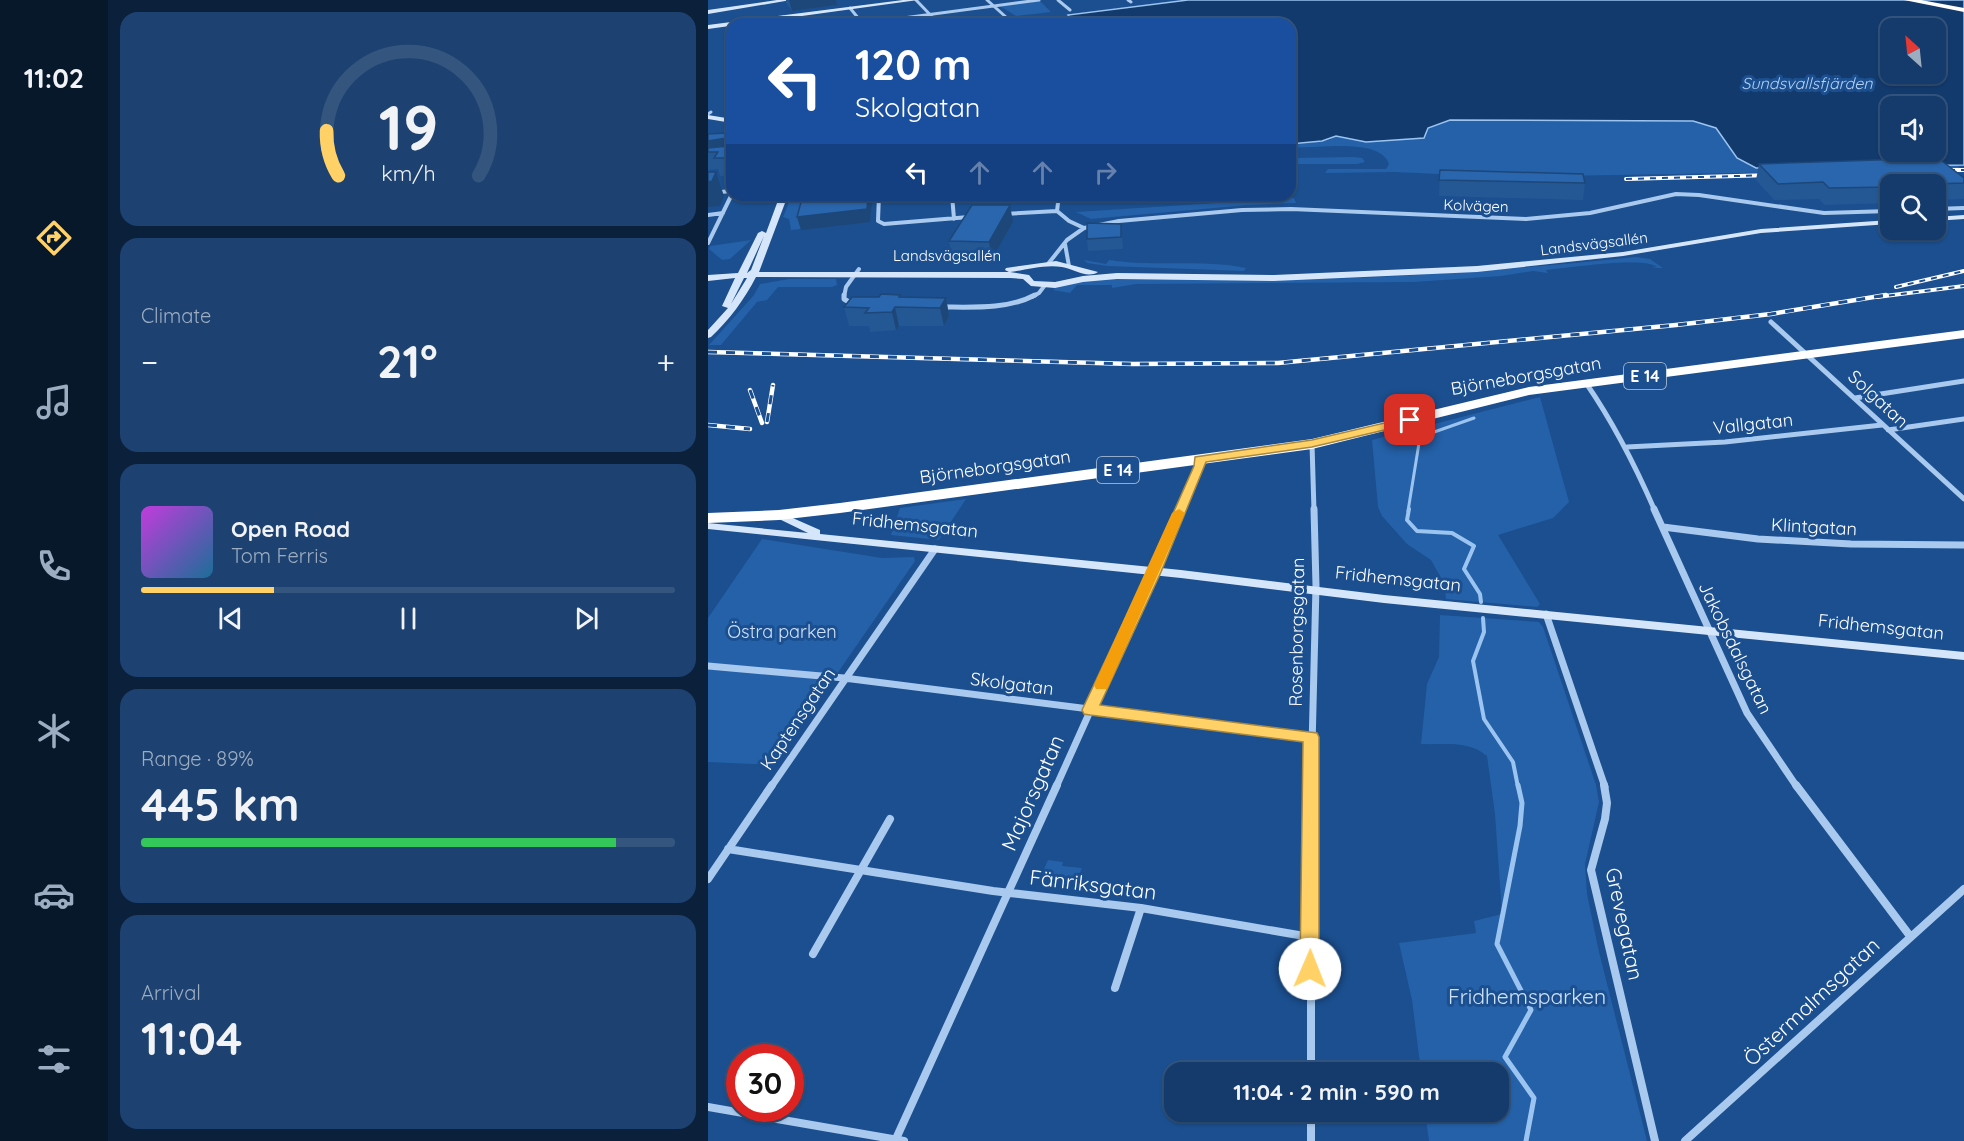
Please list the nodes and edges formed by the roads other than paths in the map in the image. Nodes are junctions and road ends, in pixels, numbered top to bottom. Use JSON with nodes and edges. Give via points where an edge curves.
{"nodes":[{"id":1,"x":753,"y":0,"type":"edge"},
{"id":2,"x":782,"y":0,"type":"edge"},
{"id":3,"x":788,"y":0,"type":"edge"},
{"id":4,"x":915,"y":0,"type":"edge"},
{"id":5,"x":987,"y":0,"type":"edge"},
{"id":6,"x":1039,"y":0,"type":"edge"},
{"id":7,"x":1058,"y":0,"type":"edge"},
{"id":8,"x":1908,"y":0,"type":"edge"},
{"id":9,"x":1918,"y":0,"type":"edge"},
{"id":10,"x":994,"y":6,"type":"junction"},
{"id":11,"x":850,"y":8,"type":"junction"},
{"id":12,"x":708,"y":9,"type":"edge"},
{"id":13,"x":1964,"y":9,"type":"edge"},
{"id":14,"x":1070,"y":10,"type":"dead end"},
{"id":15,"x":930,"y":14,"type":"junction"},
{"id":16,"x":783,"y":17,"type":"joint"},
{"id":17,"x":776,"y":18,"type":"edge"},
{"id":18,"x":858,"y":18,"type":"edge"},
{"id":19,"x":903,"y":18,"type":"edge"},
{"id":20,"x":934,"y":18,"type":"edge"},
{"id":21,"x":1007,"y":18,"type":"dead end"},
{"id":22,"x":726,"y":25,"type":"edge"},
{"id":23,"x":710,"y":27,"type":"edge"},
{"id":24,"x":709,"y":114,"type":"edge"},
{"id":25,"x":726,"y":115,"type":"edge"},
{"id":26,"x":726,"y":119,"type":"edge"},
{"id":27,"x":726,"y":192,"type":"edge"},
{"id":28,"x":708,"y":193,"type":"edge"},
{"id":29,"x":728,"y":201,"type":"edge"},
{"id":30,"x":775,"y":201,"type":"edge"},
{"id":31,"x":782,"y":201,"type":"edge"},
{"id":32,"x":879,"y":201,"type":"edge"},
{"id":33,"x":952,"y":201,"type":"edge"},
{"id":34,"x":1058,"y":201,"type":"edge"},
{"id":35,"x":1964,"y":208,"type":"edge"},
{"id":36,"x":1946,"y":209,"type":"edge"},
{"id":37,"x":1057,"y":211,"type":"junction"},
{"id":38,"x":1880,"y":211,"type":"edge"},
{"id":39,"x":723,"y":213,"type":"junction"},
{"id":40,"x":708,"y":215,"type":"edge"},
{"id":41,"x":994,"y":215,"type":"edge"},
{"id":42,"x":975,"y":217,"type":"edge"},
{"id":43,"x":1964,"y":217,"type":"edge"},
{"id":44,"x":1946,"y":218,"type":"edge"},
{"id":45,"x":954,"y":219,"type":"junction"},
{"id":46,"x":1880,"y":223,"type":"edge"},
{"id":47,"x":1084,"y":228,"type":"junction"},
{"id":48,"x":709,"y":242,"type":"edge"},
{"id":49,"x":1065,"y":244,"type":"junction"},
{"id":50,"x":1047,"y":264,"type":"junction"},
{"id":51,"x":1035,"y":267,"type":"junction"},
{"id":52,"x":1072,"y":268,"type":"junction"},
{"id":53,"x":755,"y":271,"type":"junction"},
{"id":54,"x":858,"y":271,"type":"junction"},
{"id":55,"x":743,"y":273,"type":"junction"},
{"id":56,"x":708,"y":274,"type":"edge"},
{"id":57,"x":1026,"y":277,"type":"junction"},
{"id":58,"x":1299,"y":277,"type":"junction"},
{"id":59,"x":708,"y":278,"type":"edge"},
{"id":60,"x":1045,"y":285,"type":"junction"},
{"id":61,"x":1055,"y":285,"type":"junction"},
{"id":62,"x":861,"y":306,"type":"edge"},
{"id":63,"x":933,"y":307,"type":"edge"},
{"id":64,"x":1771,"y":322,"type":"dead end"},
{"id":65,"x":1964,"y":334,"type":"edge"},
{"id":66,"x":708,"y":335,"type":"edge"},
{"id":67,"x":1807,"y":355,"type":"junction"},
{"id":68,"x":1964,"y":381,"type":"edge"},
{"id":69,"x":1586,"y":383,"type":"junction"},
{"id":70,"x":1855,"y":398,"type":"junction"},
{"id":71,"x":1964,"y":419,"type":"edge"},
{"id":72,"x":1882,"y":425,"type":"junction"},
{"id":73,"x":1888,"y":430,"type":"junction"},
{"id":74,"x":1312,"y":444,"type":"junction"},
{"id":75,"x":1626,"y":447,"type":"junction"},
{"id":76,"x":1200,"y":459,"type":"junction"},
{"id":77,"x":1964,"y":499,"type":"edge"},
{"id":78,"x":708,"y":518,"type":"edge"},
{"id":79,"x":778,"y":520,"type":"junction"},
{"id":80,"x":708,"y":525,"type":"edge"},
{"id":81,"x":1663,"y":527,"type":"junction"},
{"id":82,"x":828,"y":537,"type":"junction"},
{"id":83,"x":1964,"y":545,"type":"edge"},
{"id":84,"x":935,"y":549,"type":"junction"},
{"id":85,"x":1154,"y":572,"type":"junction"},
{"id":86,"x":1315,"y":591,"type":"junction"},
{"id":87,"x":1546,"y":614,"type":"junction"},
{"id":88,"x":1708,"y":632,"type":"junction"},
{"id":89,"x":1964,"y":656,"type":"edge"},
{"id":90,"x":708,"y":666,"type":"edge"},
{"id":91,"x":843,"y":678,"type":"junction"},
{"id":92,"x":1090,"y":710,"type":"junction"},
{"id":93,"x":1311,"y":737,"type":"junction"},
{"id":94,"x":890,"y":819,"type":"dead end"},
{"id":95,"x":728,"y":849,"type":"junction"},
{"id":96,"x":861,"y":871,"type":"junction"},
{"id":97,"x":708,"y":879,"type":"edge"},
{"id":98,"x":1964,"y":889,"type":"edge"},
{"id":99,"x":1008,"y":893,"type":"junction"},
{"id":100,"x":1141,"y":909,"type":"junction"},
{"id":101,"x":1910,"y":936,"type":"junction"},
{"id":102,"x":1310,"y":938,"type":"junction"},
{"id":103,"x":813,"y":954,"type":"dead end"},
{"id":104,"x":1115,"y":988,"type":"dead end"},
{"id":105,"x":1311,"y":1062,"type":"edge"},
{"id":106,"x":708,"y":1107,"type":"edge"},
{"id":107,"x":1311,"y":1122,"type":"edge"},
{"id":108,"x":897,"y":1141,"type":"edge"},
{"id":109,"x":1311,"y":1141,"type":"edge"},
{"id":110,"x":1655,"y":1141,"type":"edge"},
{"id":111,"x":1685,"y":1141,"type":"edge"}],
"edges":[{"from":1,"to":12,"type":"main road"},
{"from":2,"to":12,"type":"main road"},
{"from":3,"to":12,"type":"main road"},
{"from":4,"to":11,"type":"main road"},
{"from":4,"to":15,"type":"street"},
{"from":5,"to":10,"type":"street"},
{"from":6,"to":10,"type":"street"},
{"from":7,"to":14,"type":"street"},
{"from":8,"to":13,"type":"highway"},
{"from":9,"to":13,"type":"highway"},
{"from":10,"to":15,"type":"street"},
{"from":10,"to":21,"type":"street"},
{"from":11,"to":16,"type":"main road"},
{"from":11,"to":18,"type":"street"},
{"from":15,"to":19,"type":"street"},
{"from":15,"to":20,"type":"street"},
{"from":16,"to":17,"type":"main road"},
{"from":22,"to":23,"type":"main road"},
{"from":24,"to":25,"type":"main road"},
{"from":24,"to":26,"type":"main road"},
{"from":27,"to":28,"type":"street"},
{"from":29,"to":39,"type":"street"},
{"from":30,"to":55,"type":"main road"},
{"from":31,"to":53,"type":"main road"},
{"from":32,"to":45,"type":"street","via":[[878,221],[884,224]]},
{"from":33,"to":45,"type":"street"},
{"from":34,"to":37,"type":"street"},
{"from":35,"to":36,"type":"street"},
{"from":37,"to":41,"type":"street"},
{"from":37,"to":47,"type":"street"},
{"from":38,"to":47,"type":"street","name":"Kolvägen","via":[[1816,212],[1676,194],[1590,213],[1526,219],[1270,208],[1145,218]]},
{"from":39,"to":40,"type":"street"},
{"from":39,"to":48,"type":"street"},
{"from":42,"to":45,"type":"street"},
{"from":43,"to":44,"type":"main road"},
{"from":46,"to":58,"type":"main road","name":"Landsvägsallén","via":[[1761,231],[1523,266]]},
{"from":47,"to":49,"type":"street"},
{"from":49,"to":50,"type":"street"},
{"from":49,"to":52,"type":"street"},
{"from":50,"to":51,"type":"main road","name":"Landsvägsallén"},
{"from":50,"to":52,"type":"main road","name":"Landsvägsallén"},
{"from":51,"to":54,"type":"main road","name":"Landsvägsallén"},
{"from":51,"to":57,"type":"main road"},
{"from":52,"to":58,"type":"main road","name":"Landsvägsallén"},
{"from":52,"to":61,"type":"main road","via":[[1071,280]]},
{"from":53,"to":54,"type":"main road","name":"Landsvägsallén"},
{"from":53,"to":55,"type":"main road","name":"Landsvägsallén"},
{"from":53,"to":66,"type":"main road","via":[[731,314]]},
{"from":54,"to":57,"type":"main road","name":"Landsvägsallén"},
{"from":54,"to":62,"type":"street","via":[[843,295],[848,302]]},
{"from":55,"to":56,"type":"main road"},
{"from":55,"to":59,"type":"main road"},
{"from":55,"to":66,"type":"main road"},
{"from":57,"to":60,"type":"main road","name":"Landsvägsallén","via":[[1030,283]]},
{"from":58,"to":61,"type":"main road","name":"Landsvägsallén","via":[[1100,276]]},
{"from":60,"to":61,"type":"main road","name":"Landsvägsallén"},
{"from":60,"to":63,"type":"street","via":[[1042,293],[1032,298],[975,308]]},
{"from":64,"to":67,"type":"street","name":"Solgatan"},
{"from":65,"to":67,"type":"highway","name":"Björneborgsgatan","number":"E 14"},
{"from":67,"to":69,"type":"highway","name":"Björneborgsgatan","number":"E 14"},
{"from":67,"to":70,"type":"street","name":"Solgatan"},
{"from":68,"to":70,"type":"street"},
{"from":69,"to":74,"type":"highway","name":"Björneborgsgatan","number":"E 14","via":[[1485,400]]},
{"from":69,"to":75,"type":"street","name":"Jakobsdalsgatan"},
{"from":70,"to":72,"type":"street","name":"Solgatan"},
{"from":71,"to":73,"type":"street"},
{"from":72,"to":73,"type":"street","name":"Solgatan"},
{"from":72,"to":75,"type":"street","name":"Vallgatan","via":[[1725,442]]},
{"from":73,"to":77,"type":"street","name":"Solgatan"},
{"from":74,"to":76,"type":"highway","name":"Björneborgsgatan","number":"E 14"},
{"from":74,"to":86,"type":"street","name":"Rosenborgsgatan"},
{"from":75,"to":81,"type":"street","name":"Jakobsdalsgatan"},
{"from":76,"to":79,"type":"highway","name":"Björneborgsgatan","number":"E 14"},
{"from":76,"to":85,"type":"street","name":"Majorsgatan"},
{"from":78,"to":79,"type":"highway","name":"Fridhemsgatan","number":"E 14"},
{"from":79,"to":80,"type":"highway","name":"Fridhemsgatan","number":"E 14"},
{"from":79,"to":82,"type":"main road","name":"Fridhemsgatan"},
{"from":80,"to":82,"type":"main road","name":"Fridhemsgatan"},
{"from":81,"to":83,"type":"street","name":"Klintgatan","via":[[1770,540]]},
{"from":81,"to":88,"type":"street","name":"Jakobsdalsgatan"},
{"from":82,"to":84,"type":"main road","name":"Fridhemsgatan"},
{"from":84,"to":85,"type":"main road","name":"Fridhemsgatan"},
{"from":84,"to":91,"type":"street","name":"Kaptensgatan"},
{"from":85,"to":86,"type":"main road","name":"Fridhemsgatan"},
{"from":85,"to":92,"type":"street","name":"Majorsgatan"},
{"from":86,"to":87,"type":"main road","name":"Fridhemsgatan"},
{"from":86,"to":93,"type":"street","name":"Rosenborgsgatan"},
{"from":87,"to":88,"type":"main road","name":"Fridhemsgatan"},
{"from":87,"to":110,"type":"street","name":"Grevegatan","via":[[1604,782],[1605,819],[1592,870]]},
{"from":88,"to":89,"type":"main road","name":"Fridhemsgatan"},
{"from":88,"to":101,"type":"street","name":"Jakobsdalsgatan","via":[[1747,713],[1801,795]]},
{"from":90,"to":91,"type":"street","name":"Skolgatan"},
{"from":91,"to":92,"type":"street","name":"Skolgatan"},
{"from":91,"to":95,"type":"street","name":"Kaptensgatan"},
{"from":92,"to":93,"type":"street","name":"Skolgatan"},
{"from":92,"to":99,"type":"street","name":"Majorsgatan"},
{"from":93,"to":102,"type":"street","name":"Rosenborgsgatan"},
{"from":94,"to":96,"type":"street"},
{"from":95,"to":96,"type":"street","name":"Fänriksgatan"},
{"from":95,"to":97,"type":"street","name":"Kaptensgatan"},
{"from":96,"to":99,"type":"street","name":"Fänriksgatan"},
{"from":96,"to":103,"type":"street"},
{"from":98,"to":101,"type":"street","name":"Östermalmsgatan"},
{"from":99,"to":100,"type":"street","name":"Fänriksgatan"},
{"from":99,"to":108,"type":"street","name":"Majorsgatan"},
{"from":100,"to":102,"type":"street","name":"Fänriksgatan"},
{"from":100,"to":104,"type":"street"},
{"from":101,"to":111,"type":"street","name":"Östermalmsgatan"},
{"from":102,"to":105,"type":"street","name":"Rosenborgsgatan"},
{"from":106,"to":108,"type":"street"},
{"from":107,"to":109,"type":"street"}]}
